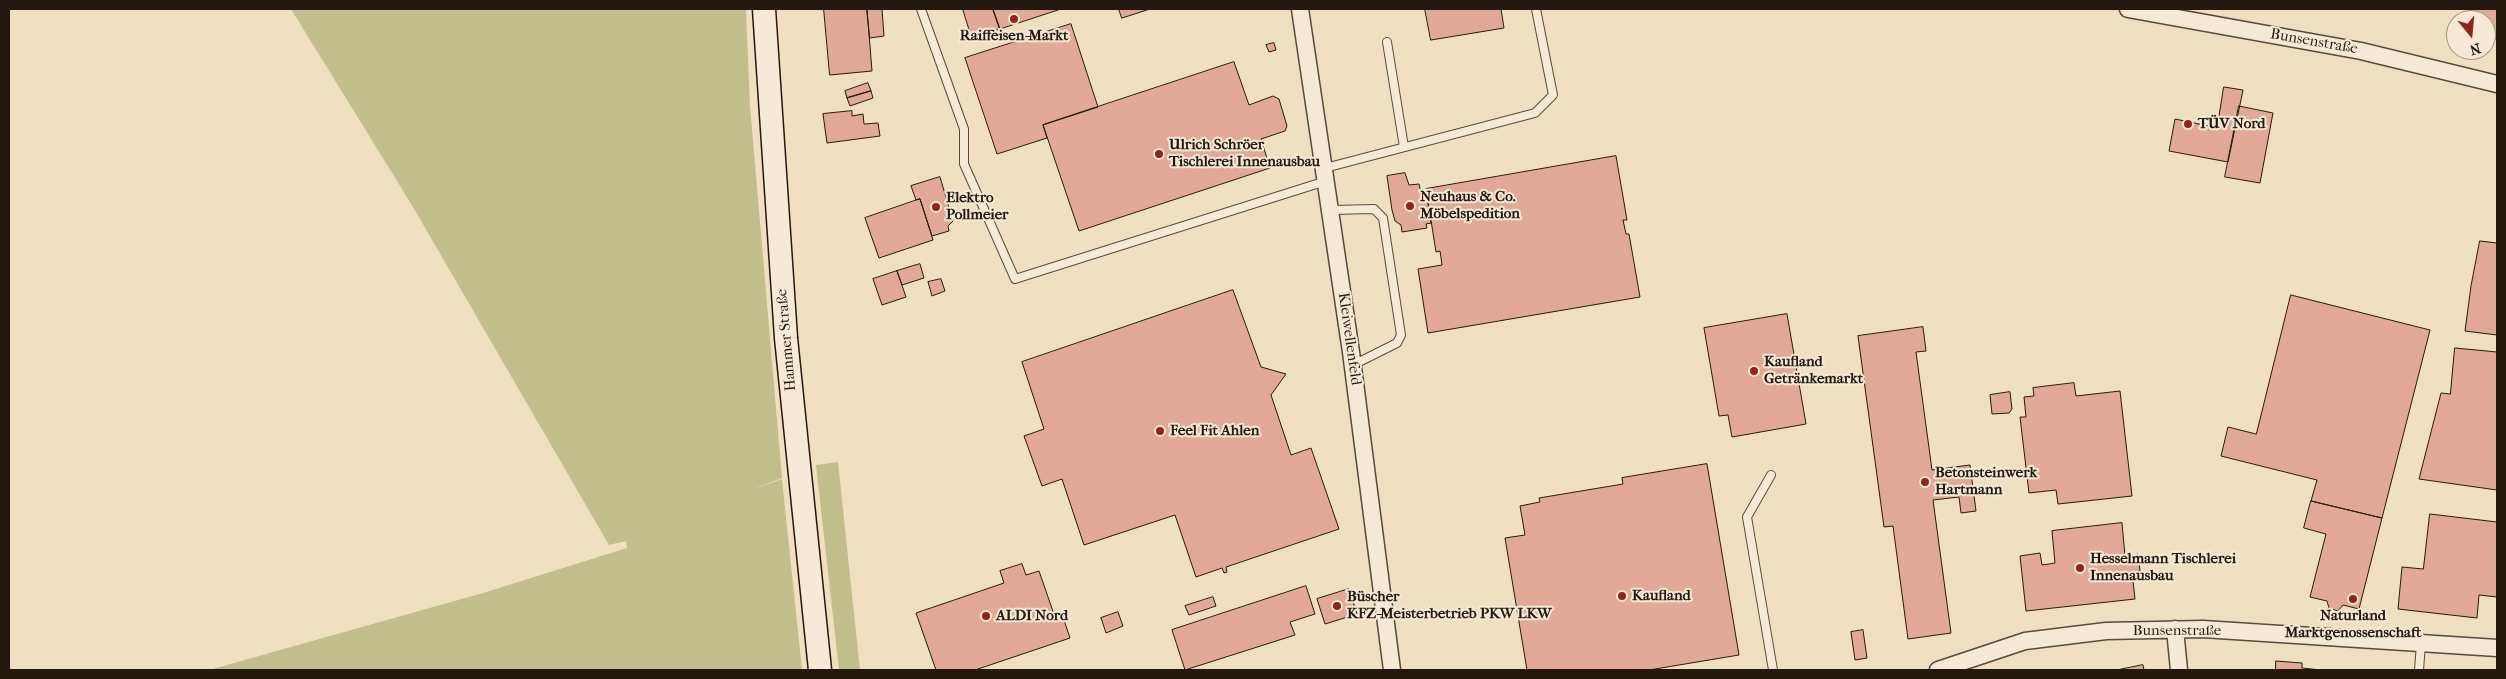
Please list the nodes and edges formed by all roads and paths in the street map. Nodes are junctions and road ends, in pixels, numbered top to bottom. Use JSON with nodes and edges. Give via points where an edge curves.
{"nodes":[{"id":1,"x":764,"y":9,"type":"edge"},
{"id":2,"x":921,"y":9,"type":"edge"},
{"id":3,"x":1300,"y":9,"type":"edge"},
{"id":4,"x":1536,"y":9,"type":"edge"},
{"id":5,"x":2128,"y":9,"type":"edge"},
{"id":6,"x":1387,"y":42,"type":"dead end"},
{"id":7,"x":2497,"y":84,"type":"edge"},
{"id":8,"x":1404,"y":147,"type":"junction"},
{"id":9,"x":1326,"y":174,"type":"junction"},
{"id":10,"x":1332,"y":210,"type":"junction"},
{"id":11,"x":1353,"y":365,"type":"junction"},
{"id":12,"x":1771,"y":475,"type":"dead end"},
{"id":13,"x":2175,"y":629,"type":"junction"},
{"id":14,"x":2422,"y":644,"type":"junction"},
{"id":15,"x":2497,"y":648,"type":"edge"},
{"id":16,"x":820,"y":670,"type":"edge"},
{"id":17,"x":1392,"y":670,"type":"edge"},
{"id":18,"x":1772,"y":670,"type":"edge"},
{"id":19,"x":1938,"y":670,"type":"edge"},
{"id":20,"x":2179,"y":670,"type":"edge"},
{"id":21,"x":2419,"y":670,"type":"edge"}],
"edges":[{"from":1,"to":16,"type":"main road","name":"Hammer Straße","via":[[786,338]]},
{"from":2,"to":9,"type":"lane","via":[[964,129],[964,164],[1015,279]]},
{"from":3,"to":9,"type":"street","name":"Kleiwellenfeld"},
{"from":4,"to":8,"type":"lane","via":[[1553,95],[1535,113]]},
{"from":5,"to":7,"type":"street","name":"Bunsenstraße","via":[[2361,51]]},
{"from":6,"to":8,"type":"lane"},
{"from":8,"to":9,"type":"lane"},
{"from":9,"to":10,"type":"street","name":"Kleiwellenfeld"},
{"from":10,"to":11,"type":"street","name":"Kleiwellenfeld"},
{"from":10,"to":11,"type":"lane","via":[[1374,209],[1383,218],[1401,335],[1397,343]]},
{"from":11,"to":17,"type":"street","name":"Kleiwellenfeld"},
{"from":12,"to":18,"type":"lane","via":[[1747,518]]},
{"from":13,"to":14,"type":"street","name":"Bunsenstraße"},
{"from":13,"to":19,"type":"street","name":"Bunsenstraße","via":[[2106,631],[2025,642]]},
{"from":13,"to":20,"type":"street"},
{"from":14,"to":15,"type":"street","name":"Bunsenstraße"},
{"from":14,"to":21,"type":"lane"}]}
